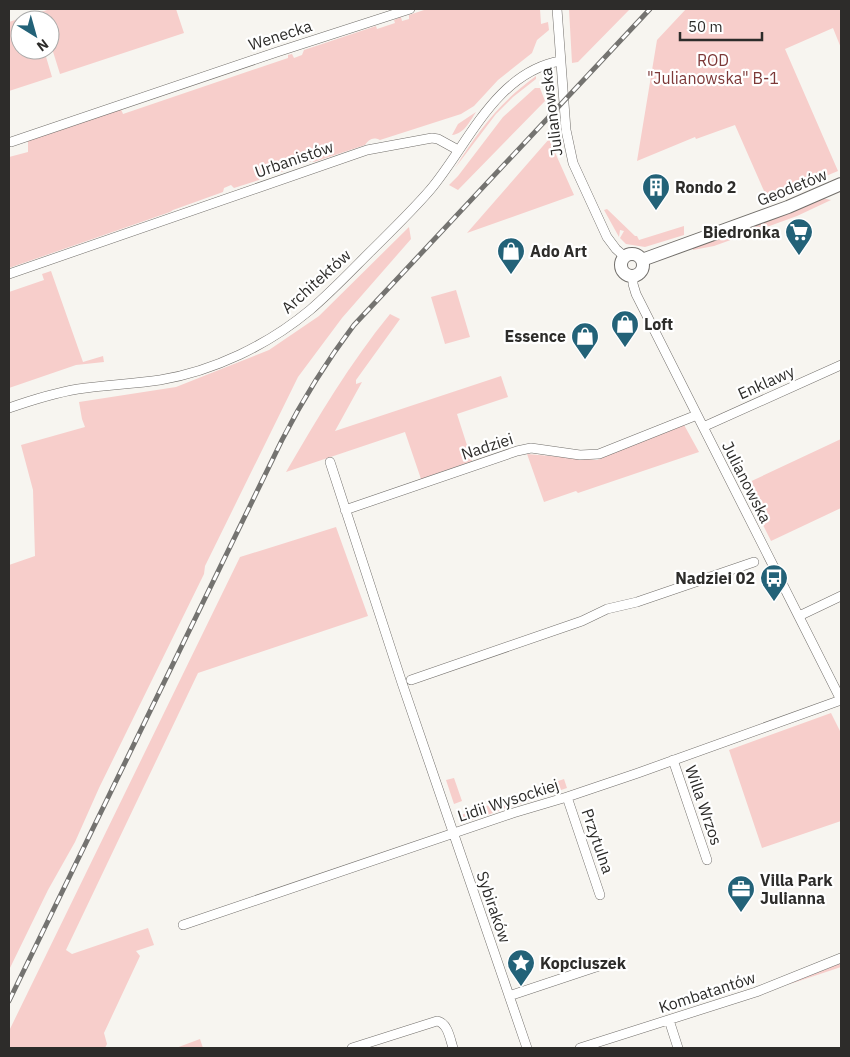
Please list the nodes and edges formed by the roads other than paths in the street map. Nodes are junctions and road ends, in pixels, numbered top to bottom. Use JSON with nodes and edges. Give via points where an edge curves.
{"nodes":[{"id":1,"x":410,"y":9,"type":"edge"},
{"id":2,"x":557,"y":9,"type":"edge"},
{"id":3,"x":560,"y":61,"type":"junction"},
{"id":4,"x":11,"y":142,"type":"dead end"},
{"id":5,"x":458,"y":150,"type":"junction"},
{"id":6,"x":841,"y":184,"type":"edge"},
{"id":7,"x":624,"y":257,"type":"junction"},
{"id":8,"x":642,"y":260,"type":"junction"},
{"id":9,"x":9,"y":274,"type":"edge"},
{"id":10,"x":634,"y":275,"type":"junction"},
{"id":11,"x":841,"y":365,"type":"edge"},
{"id":12,"x":9,"y":408,"type":"edge"},
{"id":13,"x":697,"y":415,"type":"junction"},
{"id":14,"x":703,"y":427,"type":"junction"},
{"id":15,"x":330,"y":462,"type":"dead end"},
{"id":16,"x":345,"y":510,"type":"junction"},
{"id":17,"x":754,"y":562,"type":"dead end"},
{"id":18,"x":841,"y":596,"type":"edge"},
{"id":19,"x":799,"y":616,"type":"junction"},
{"id":20,"x":411,"y":680,"type":"dead end"},
{"id":21,"x":841,"y":700,"type":"edge"},
{"id":22,"x":673,"y":760,"type":"junction"},
{"id":23,"x":567,"y":797,"type":"junction"},
{"id":24,"x":453,"y":833,"type":"junction"},
{"id":25,"x":707,"y":860,"type":"dead end"},
{"id":26,"x":600,"y":895,"type":"dead end"},
{"id":27,"x":183,"y":925,"type":"dead end"},
{"id":28,"x":841,"y":958,"type":"edge"},
{"id":29,"x":608,"y":963,"type":"dead end"},
{"id":30,"x":509,"y":996,"type":"junction"},
{"id":31,"x":668,"y":1020,"type":"junction"},
{"id":32,"x":352,"y":1048,"type":"edge"},
{"id":33,"x":453,"y":1048,"type":"edge"},
{"id":34,"x":527,"y":1048,"type":"edge"},
{"id":35,"x":580,"y":1048,"type":"edge"},
{"id":36,"x":678,"y":1048,"type":"edge"}],
"edges":[{"from":1,"to":4,"type":"street","name":"Wenecka"},
{"from":2,"to":3,"type":"street","name":"Julianowska"},
{"from":3,"to":5,"type":"street","via":[[534,69],[513,84],[486,112]]},
{"from":3,"to":7,"type":"street","name":"Julianowska","via":[[566,130],[573,163],[607,237]]},
{"from":5,"to":9,"type":"street","name":"Urbanistów","via":[[432,138],[367,150]]},
{"from":5,"to":12,"type":"street","name":"Architektów","via":[[430,190],[340,282],[303,315],[255,347],[186,374],[60,393]]},
{"from":6,"to":8,"type":"street","name":"Geodetów","via":[[788,207]]},
{"from":7,"to":8,"type":"street","via":[[634,254]]},
{"from":7,"to":10,"type":"street","via":[[622,270]]},
{"from":8,"to":10,"type":"street","via":[[642,270]]},
{"from":10,"to":13,"type":"street","name":"Julianowska","via":[[636,294]]},
{"from":11,"to":14,"type":"street","name":"Enklawy"},
{"from":13,"to":14,"type":"street","name":"Julianowska"},
{"from":13,"to":16,"type":"street","name":"Nadziei","via":[[599,454],[580,455],[531,448],[517,451]]},
{"from":14,"to":19,"type":"street","name":"Julianowska"},
{"from":15,"to":16,"type":"street"},
{"from":16,"to":24,"type":"street"},
{"from":17,"to":20,"type":"street","via":[[607,609],[582,621]]},
{"from":18,"to":19,"type":"street"},
{"from":19,"to":21,"type":"street","name":"Julianowska"},
{"from":21,"to":22,"type":"street","name":"Lidii Wysockiej"},
{"from":22,"to":23,"type":"street","name":"Lidii Wysockiej"},
{"from":22,"to":25,"type":"street","name":"Willa Wrzos"},
{"from":23,"to":24,"type":"street","name":"Lidii Wysockiej"},
{"from":23,"to":26,"type":"street","name":"Przytulna"},
{"from":24,"to":27,"type":"street","name":"Lidii Wysockiej"},
{"from":24,"to":30,"type":"street","name":"Sybiraków"},
{"from":28,"to":31,"type":"street","name":"Kombatantów","via":[[756,992]]},
{"from":29,"to":30,"type":"street"},
{"from":30,"to":34,"type":"street","name":"Sybiraków"},
{"from":31,"to":35,"type":"street","name":"Kombatantów"},
{"from":31,"to":36,"type":"street"},
{"from":32,"to":33,"type":"street","via":[[437,1021],[445,1026]]}]}
